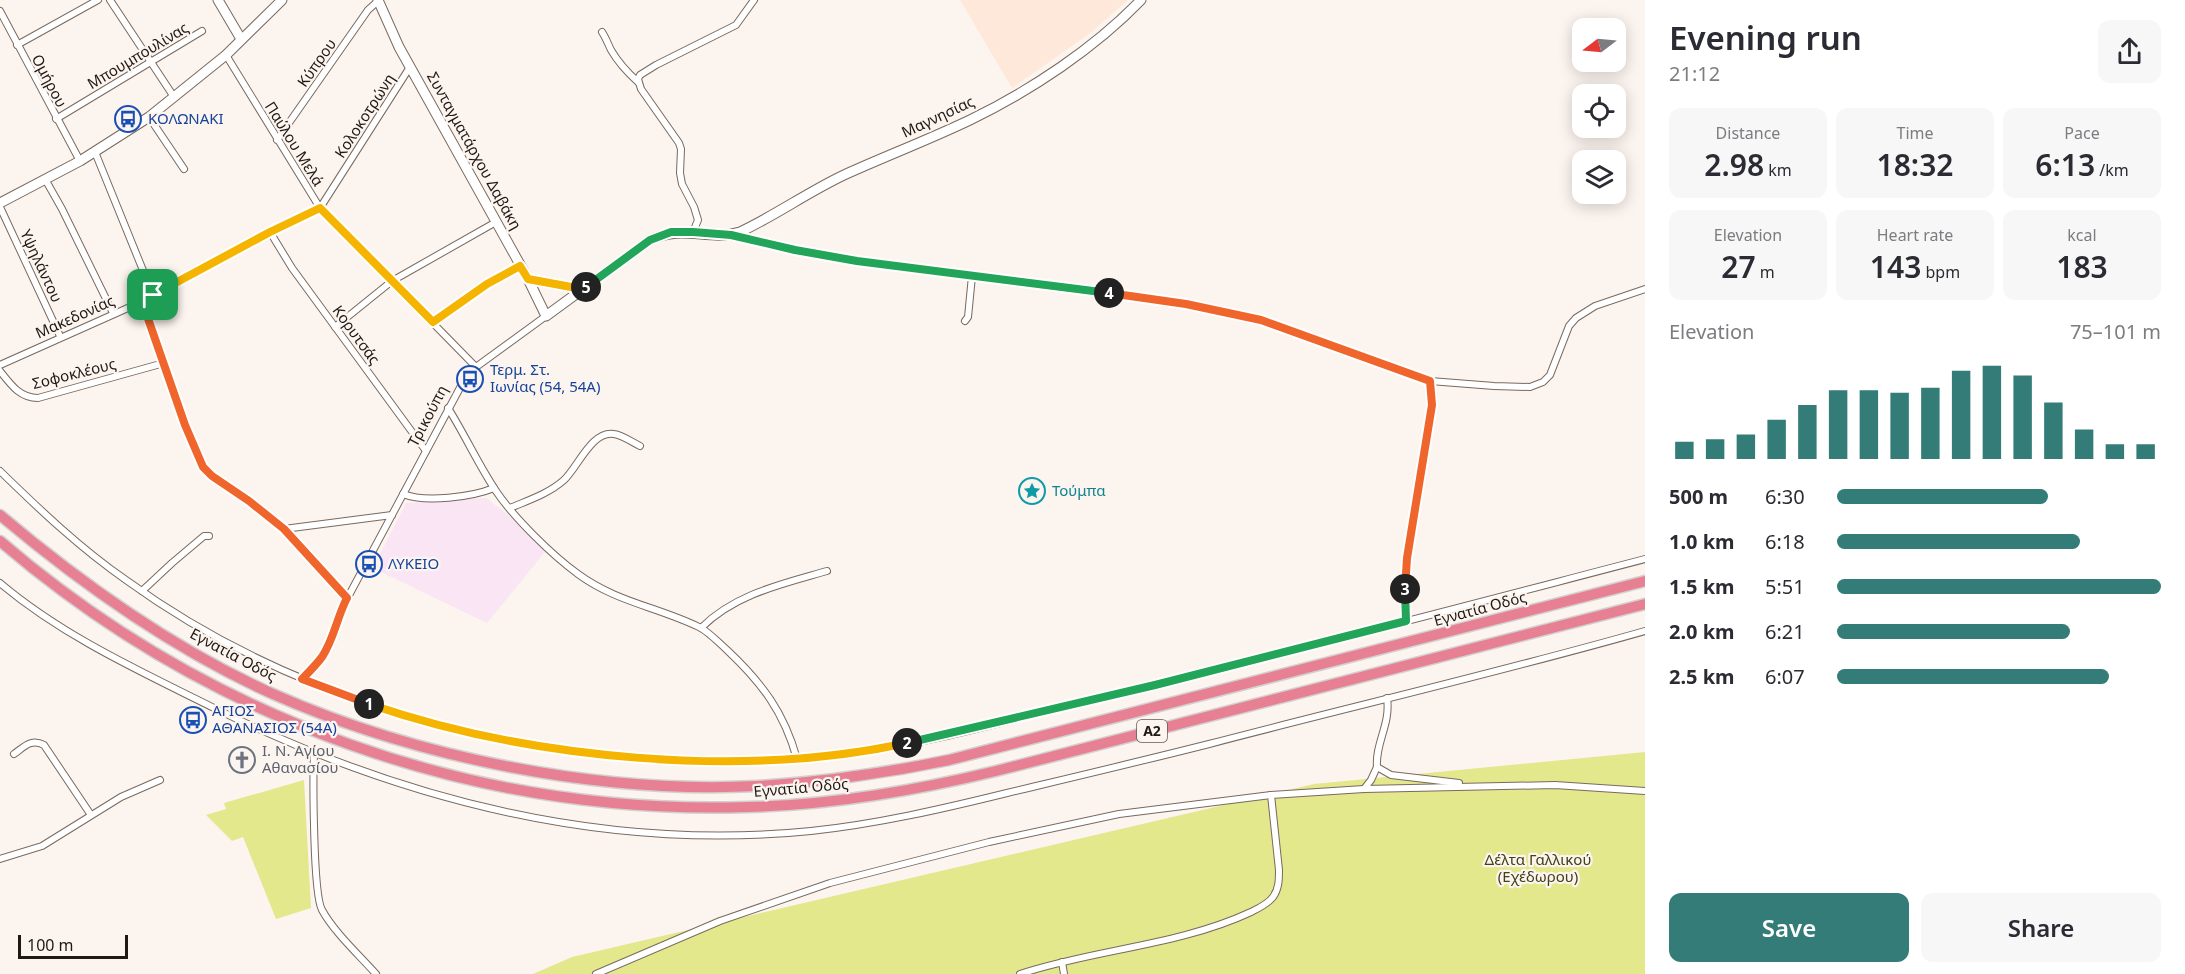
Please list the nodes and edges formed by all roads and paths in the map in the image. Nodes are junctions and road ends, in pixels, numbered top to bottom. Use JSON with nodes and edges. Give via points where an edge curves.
{"nodes":[{"id":1,"x":98,"y":0,"type":"edge"},
{"id":2,"x":110,"y":0,"type":"edge"},
{"id":3,"x":218,"y":0,"type":"edge"},
{"id":4,"x":282,"y":0,"type":"edge"},
{"id":5,"x":378,"y":0,"type":"edge"},
{"id":6,"x":754,"y":0,"type":"edge"},
{"id":7,"x":1142,"y":0,"type":"edge"},
{"id":8,"x":0,"y":11,"type":"edge"},
{"id":9,"x":202,"y":31,"type":"dead end"},
{"id":10,"x":602,"y":32,"type":"dead end"},
{"id":11,"x":241,"y":39,"type":"junction"},
{"id":12,"x":17,"y":45,"type":"junction"},
{"id":13,"x":226,"y":55,"type":"junction"},
{"id":14,"x":150,"y":63,"type":"junction"},
{"id":15,"x":410,"y":67,"type":"junction"},
{"id":16,"x":638,"y":83,"type":"junction"},
{"id":17,"x":174,"y":97,"type":"junction"},
{"id":18,"x":149,"y":117,"type":"junction"},
{"id":19,"x":56,"y":119,"type":"junction"},
{"id":20,"x":277,"y":140,"type":"junction"},
{"id":21,"x":95,"y":152,"type":"junction"},
{"id":22,"x":80,"y":161,"type":"junction"},
{"id":23,"x":184,"y":169,"type":"dead end"},
{"id":24,"x":45,"y":179,"type":"junction"},
{"id":25,"x":0,"y":205,"type":"edge"},
{"id":26,"x":320,"y":208,"type":"junction"},
{"id":27,"x":496,"y":222,"type":"junction"},
{"id":28,"x":270,"y":232,"type":"junction"},
{"id":29,"x":693,"y":232,"type":"junction"},
{"id":30,"x":731,"y":235,"type":"junction"},
{"id":31,"x":520,"y":266,"type":"junction"},
{"id":32,"x":972,"y":276,"type":"junction"},
{"id":33,"x":528,"y":279,"type":"junction"},
{"id":34,"x":392,"y":281,"type":"junction"},
{"id":35,"x":582,"y":289,"type":"junction"},
{"id":36,"x":1645,"y":289,"type":"edge"},
{"id":37,"x":153,"y":295,"type":"junction"},
{"id":38,"x":139,"y":303,"type":"junction"},
{"id":39,"x":145,"y":310,"type":"junction"},
{"id":40,"x":113,"y":313,"type":"junction"},
{"id":41,"x":546,"y":316,"type":"junction"},
{"id":42,"x":965,"y":321,"type":"dead end"},
{"id":43,"x":433,"y":322,"type":"junction"},
{"id":44,"x":335,"y":327,"type":"junction"},
{"id":45,"x":60,"y":336,"type":"junction"},
{"id":46,"x":164,"y":363,"type":"junction"},
{"id":47,"x":0,"y":365,"type":"edge"},
{"id":48,"x":477,"y":367,"type":"junction"},
{"id":49,"x":0,"y":371,"type":"edge"},
{"id":50,"x":1430,"y":381,"type":"junction"},
{"id":51,"x":448,"y":408,"type":"junction"},
{"id":52,"x":640,"y":446,"type":"dead end"},
{"id":53,"x":426,"y":451,"type":"junction"},
{"id":54,"x":0,"y":471,"type":"edge"},
{"id":55,"x":494,"y":488,"type":"junction"},
{"id":56,"x":403,"y":494,"type":"junction"},
{"id":57,"x":510,"y":508,"type":"junction"},
{"id":58,"x":0,"y":515,"type":"edge"},
{"id":59,"x":392,"y":515,"type":"junction"},
{"id":60,"x":284,"y":529,"type":"junction"},
{"id":61,"x":209,"y":536,"type":"dead end"},
{"id":62,"x":0,"y":541,"type":"edge"},
{"id":63,"x":1645,"y":559,"type":"edge"},
{"id":64,"x":827,"y":571,"type":"dead end"},
{"id":65,"x":1645,"y":581,"type":"edge"},
{"id":66,"x":0,"y":583,"type":"edge"},
{"id":67,"x":142,"y":591,"type":"junction"},
{"id":68,"x":347,"y":598,"type":"junction"},
{"id":69,"x":1645,"y":603,"type":"edge"},
{"id":70,"x":1406,"y":621,"type":"junction"},
{"id":71,"x":701,"y":628,"type":"junction"},
{"id":72,"x":1645,"y":631,"type":"edge"},
{"id":73,"x":302,"y":679,"type":"junction"},
{"id":74,"x":1387,"y":698,"type":"junction"},
{"id":75,"x":14,"y":754,"type":"dead end"},
{"id":76,"x":314,"y":754,"type":"junction"},
{"id":77,"x":797,"y":759,"type":"junction"},
{"id":78,"x":1377,"y":767,"type":"junction"},
{"id":79,"x":160,"y":780,"type":"dead end"},
{"id":80,"x":1484,"y":786,"type":"junction"},
{"id":81,"x":1364,"y":789,"type":"junction"},
{"id":82,"x":1645,"y":791,"type":"edge"},
{"id":83,"x":1271,"y":795,"type":"junction"},
{"id":84,"x":91,"y":815,"type":"junction"},
{"id":85,"x":0,"y":859,"type":"edge"},
{"id":86,"x":1062,"y":962,"type":"junction"},
{"id":87,"x":376,"y":974,"type":"edge"},
{"id":88,"x":596,"y":974,"type":"edge"},
{"id":89,"x":1020,"y":974,"type":"edge"},
{"id":90,"x":1064,"y":974,"type":"edge"}],
"edges":[{"from":1,"to":12,"type":"street"},
{"from":2,"to":14,"type":"street"},
{"from":3,"to":11,"type":"street"},
{"from":4,"to":11,"type":"street"},
{"from":5,"to":15,"type":"street","name":"Συνταγματάρχου Δαβάκη"},
{"from":5,"to":20,"type":"street","name":"Κύπρου"},
{"from":6,"to":16,"type":"street","via":[[736,25],[656,65],[640,75]]},
{"from":7,"to":30,"type":"street","name":"Μαγνησίας","via":[[1080,52],[1000,104],[842,176]]},
{"from":8,"to":12,"type":"street","name":"Ομήρου"},
{"from":9,"to":14,"type":"street","name":"Μπουμπουλίνας"},
{"from":10,"to":16,"type":"street"},
{"from":11,"to":13,"type":"street"},
{"from":12,"to":19,"type":"street","name":"Ομήρου"},
{"from":13,"to":17,"type":"street"},
{"from":13,"to":20,"type":"street","name":"Παύλου Μελά"},
{"from":14,"to":17,"type":"street"},
{"from":14,"to":19,"type":"street","name":"Μπουμπουλίνας"},
{"from":15,"to":26,"type":"street","name":"Κολοκοτρώνη"},
{"from":15,"to":27,"type":"street","name":"Συνταγματάρχου Δαβάκη"},
{"from":16,"to":29,"type":"street","via":[[681,149],[682,184],[698,220]]},
{"from":17,"to":18,"type":"street"},
{"from":18,"to":21,"type":"street"},
{"from":18,"to":23,"type":"street"},
{"from":19,"to":22,"type":"street","name":"Ομήρου"},
{"from":20,"to":26,"type":"street","name":"Παύλου Μελά"},
{"from":21,"to":22,"type":"street"},
{"from":21,"to":37,"type":"street"},
{"from":22,"to":24,"type":"street"},
{"from":24,"to":25,"type":"street"},
{"from":24,"to":40,"type":"street"},
{"from":25,"to":45,"type":"street","name":"Υψηλάντου"},
{"from":26,"to":28,"type":"street","name":"Μακεδονίας"},
{"from":26,"to":34,"type":"street","name":"Παύλου Μελά"},
{"from":27,"to":31,"type":"street","name":"Συνταγματάρχου Δαβάκη"},
{"from":27,"to":34,"type":"street"},
{"from":28,"to":37,"type":"street","name":"Μακεδονίας"},
{"from":28,"to":44,"type":"street","name":"Κορυτσάς"},
{"from":29,"to":30,"type":"street","name":"Τρικούπη"},
{"from":29,"to":35,"type":"street","name":"Τρικούπη","via":[[671,232],[650,240]]},
{"from":30,"to":32,"type":"street","via":[[857,261]]},
{"from":31,"to":33,"type":"street","name":"Συνταγματάρχου Δαβάκη"},
{"from":31,"to":43,"type":"street"},
{"from":32,"to":42,"type":"street"},
{"from":32,"to":50,"type":"street","via":[[1236,314]]},
{"from":33,"to":35,"type":"street"},
{"from":33,"to":41,"type":"street","name":"Συνταγματάρχου Δαβάκη"},
{"from":34,"to":43,"type":"street","name":"Παύλου Μελά"},
{"from":34,"to":44,"type":"street"},
{"from":35,"to":41,"type":"street","name":"Τρικούπη"},
{"from":36,"to":50,"type":"street","via":[[1595,306],[1576,318],[1565,334],[1550,375],[1536,386]]},
{"from":37,"to":38,"type":"street","name":"Μακεδονίας"},
{"from":37,"to":39,"type":"street"},
{"from":38,"to":39,"type":"street"},
{"from":38,"to":40,"type":"street","name":"Μακεδονίας"},
{"from":39,"to":46,"type":"street"},
{"from":40,"to":45,"type":"street","name":"Μακεδονίας"},
{"from":41,"to":48,"type":"street","name":"Τρικούπη"},
{"from":43,"to":48,"type":"street","name":"Παύλου Μελά"},
{"from":44,"to":53,"type":"street","name":"Κορυτσάς"},
{"from":45,"to":47,"type":"street","name":"Μακεδονίας"},
{"from":46,"to":49,"type":"street","name":"Σοφοκλέους","via":[[38,398],[23,396]]},
{"from":46,"to":60,"type":"street","via":[[203,467]]},
{"from":48,"to":51,"type":"street","name":"Τρικούπη"},
{"from":50,"to":70,"type":"street","via":[[1428,432],[1407,558]]},
{"from":51,"to":53,"type":"street","name":"Τρικούπη"},
{"from":51,"to":55,"type":"street"},
{"from":52,"to":57,"type":"street","via":[[616,434],[602,437],[589,446],[555,487]]},
{"from":53,"to":56,"type":"street","name":"Τρικούπη"},
{"from":54,"to":67,"type":"street","via":[[70,537]]},
{"from":55,"to":56,"type":"street","via":[[425,498]]},
{"from":55,"to":57,"type":"street"},
{"from":56,"to":59,"type":"street","name":"Τρικούπη"},
{"from":57,"to":71,"type":"street","via":[[563,562],[595,586]]},
{"from":58,"to":65,"type":"highway","name":"Εγνατία Οδός","number":"Α2","via":[[127,613],[272,693],[338,720],[475,759],[656,785],[792,783],[931,764]]},
{"from":59,"to":60,"type":"street"},
{"from":59,"to":68,"type":"street","name":"Τρικούπη"},
{"from":60,"to":68,"type":"street"},
{"from":61,"to":67,"type":"street","via":[[188,549]]},
{"from":62,"to":69,"type":"highway","name":"Εγνατία Οδός","number":"Α2","via":[[82,605],[158,655],[261,710],[329,738],[470,780],[591,801],[663,807],[771,806],[915,789]]},
{"from":63,"to":70,"type":"street"},
{"from":64,"to":71,"type":"street","via":[[732,603]]},
{"from":66,"to":76,"type":"street","via":[[77,638]]},
{"from":67,"to":73,"type":"street","via":[[247,654]]},
{"from":68,"to":73,"type":"street","name":"Τρικούπη","via":[[330,641]]},
{"from":70,"to":77,"type":"street","via":[[956,733],[843,755]]},
{"from":71,"to":77,"type":"street","via":[[750,671],[774,703]]},
{"from":72,"to":74,"type":"street"},
{"from":73,"to":77,"type":"street","via":[[386,710],[493,738],[579,751],[674,759]]},
{"from":74,"to":76,"type":"street","via":[[919,814],[769,834],[652,834],[577,826],[466,804]]},
{"from":74,"to":78,"type":"street","via":[[1388,718]]},
{"from":75,"to":84,"type":"street","via":[[31,742],[44,744]]},
{"from":76,"to":87,"type":"street","via":[[319,905]]},
{"from":78,"to":80,"type":"street","via":[[1391,775]]},
{"from":78,"to":81,"type":"street"},
{"from":79,"to":84,"type":"street"},
{"from":80,"to":81,"type":"street"},
{"from":80,"to":82,"type":"street","via":[[1555,785]]},
{"from":81,"to":83,"type":"street"},
{"from":83,"to":86,"type":"street","via":[[1279,870],[1277,891],[1264,905],[1233,920],[1190,933]]},
{"from":83,"to":88,"type":"street","via":[[1119,814],[830,883],[677,938]]},
{"from":84,"to":85,"type":"street","via":[[61,836]]},
{"from":86,"to":89,"type":"street"},
{"from":86,"to":90,"type":"street"}]}
